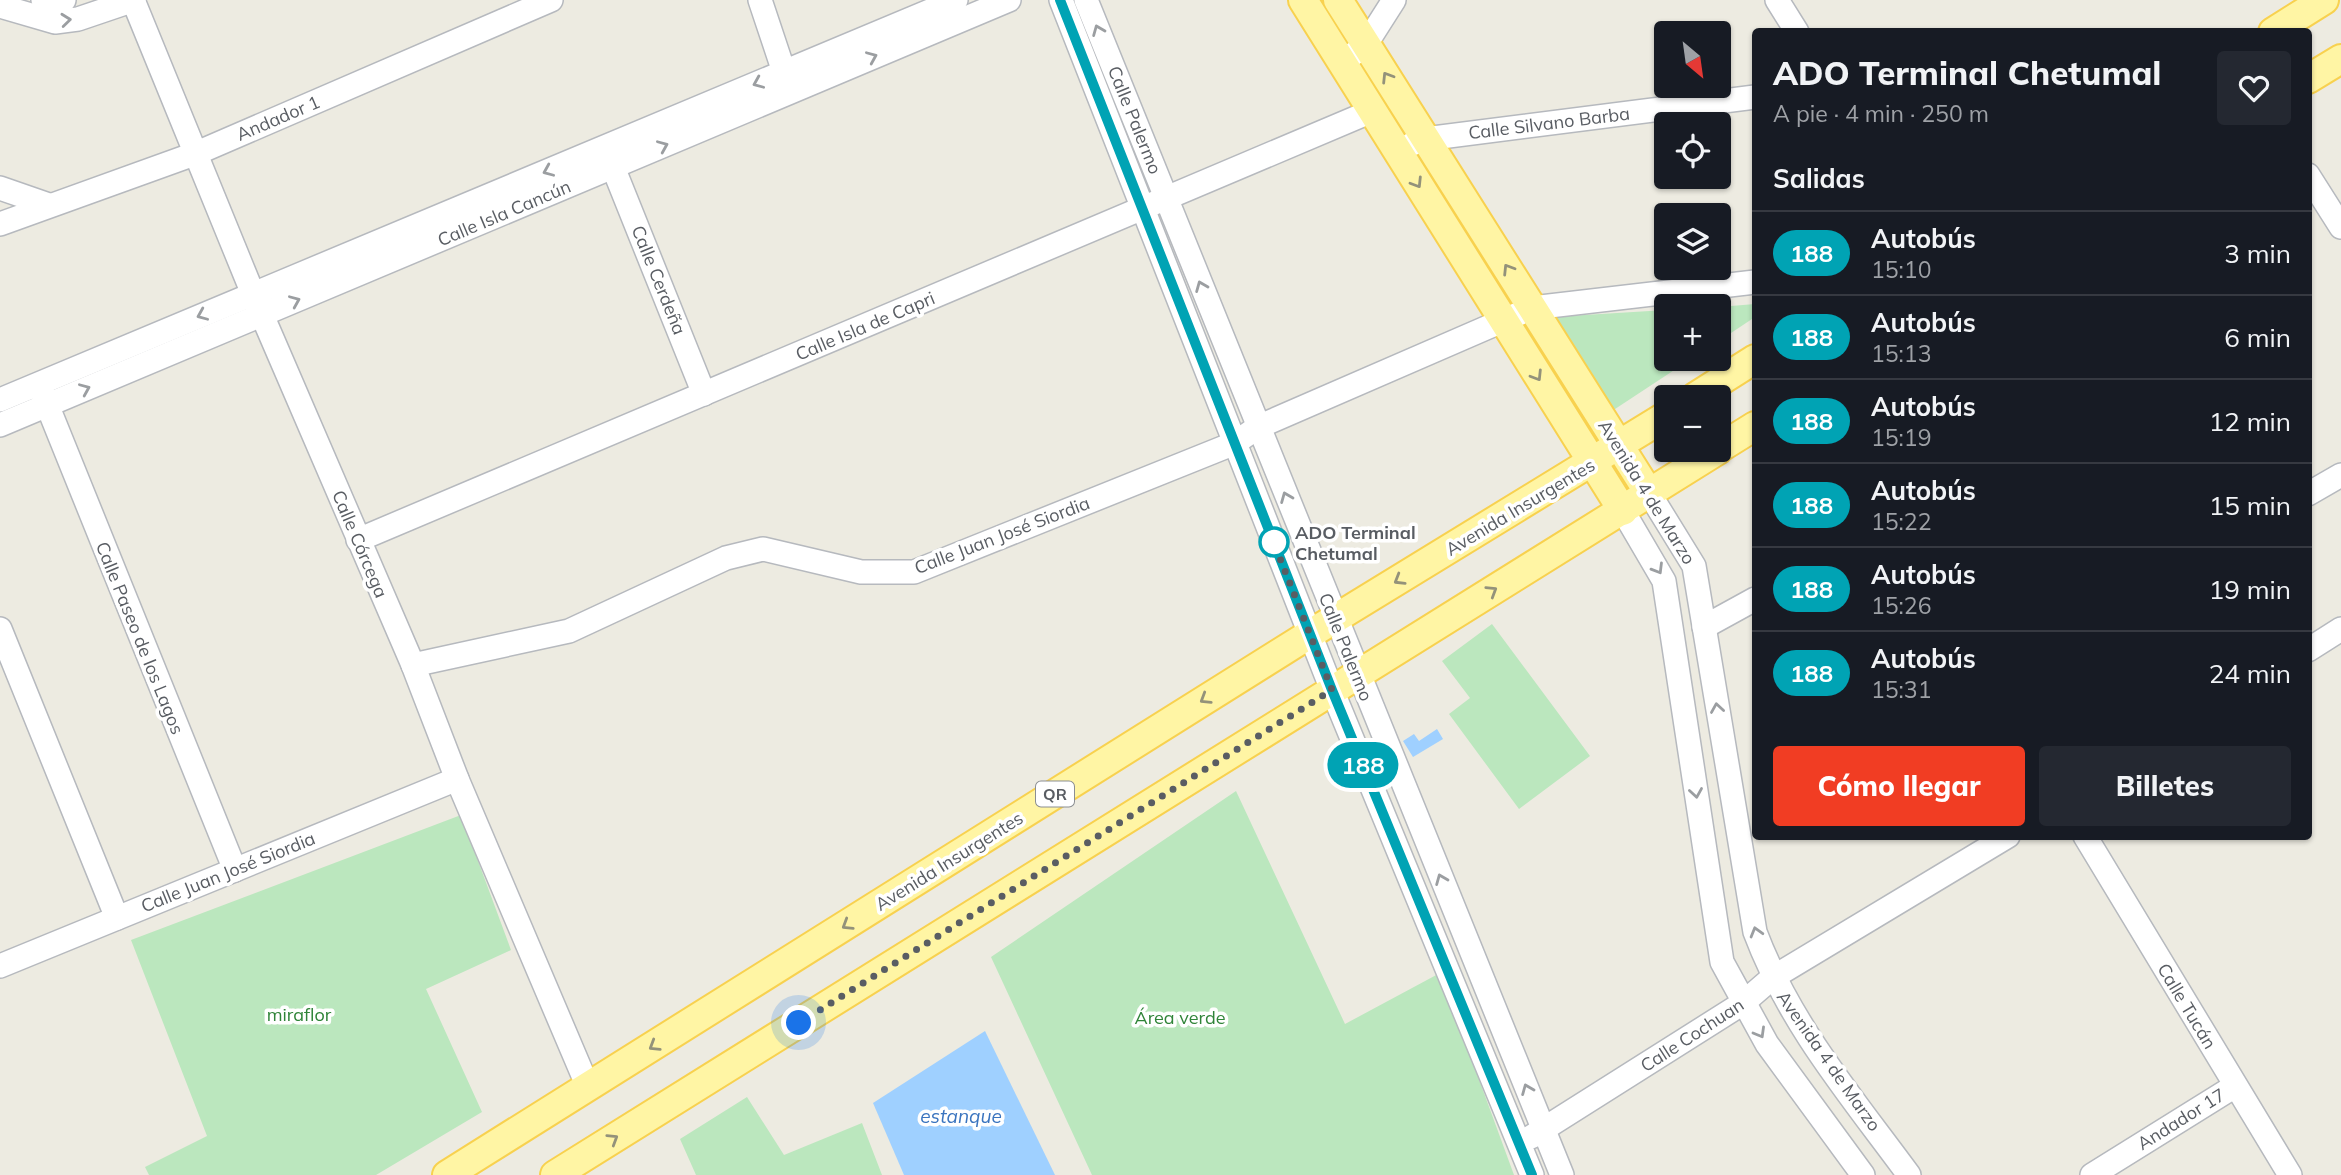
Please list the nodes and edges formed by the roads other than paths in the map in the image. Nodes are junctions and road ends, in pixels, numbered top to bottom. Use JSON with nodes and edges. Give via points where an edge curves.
{"nodes":[{"id":1,"x":43,"y":0,"type":"edge"},
{"id":2,"x":64,"y":0,"type":"edge"},
{"id":3,"x":133,"y":0,"type":"edge"},
{"id":4,"x":551,"y":0,"type":"edge"},
{"id":5,"x":760,"y":0,"type":"edge"},
{"id":6,"x":956,"y":0,"type":"edge"},
{"id":7,"x":1009,"y":0,"type":"edge"},
{"id":8,"x":1060,"y":0,"type":"edge"},
{"id":9,"x":1086,"y":0,"type":"edge"},
{"id":10,"x":1303,"y":0,"type":"edge"},
{"id":11,"x":1338,"y":0,"type":"edge"},
{"id":12,"x":1394,"y":0,"type":"edge"},
{"id":13,"x":1777,"y":0,"type":"edge"},
{"id":14,"x":2324,"y":0,"type":"edge"},
{"id":15,"x":0,"y":6,"type":"edge"},
{"id":16,"x":1794,"y":28,"type":"edge"},
{"id":17,"x":2279,"y":28,"type":"edge"},
{"id":18,"x":1366,"y":44,"type":"junction"},
{"id":19,"x":2341,"y":59,"type":"edge"},
{"id":20,"x":1342,"y":63,"type":"junction"},
{"id":21,"x":784,"y":72,"type":"junction"},
{"id":22,"x":2312,"y":77,"type":"edge"},
{"id":23,"x":1752,"y":97,"type":"edge"},
{"id":24,"x":1372,"y":111,"type":"junction"},
{"id":25,"x":1425,"y":139,"type":"junction"},
{"id":26,"x":1396,"y":150,"type":"junction"},
{"id":27,"x":197,"y":153,"type":"junction"},
{"id":28,"x":612,"y":156,"type":"junction"},
{"id":29,"x":2312,"y":181,"type":"edge"},
{"id":30,"x":0,"y":188,"type":"edge"},
{"id":31,"x":1166,"y":199,"type":"junction"},
{"id":32,"x":49,"y":205,"type":"junction"},
{"id":33,"x":1143,"y":210,"type":"junction"},
{"id":34,"x":0,"y":224,"type":"edge"},
{"id":35,"x":2341,"y":228,"type":"edge"},
{"id":36,"x":1752,"y":282,"type":"edge"},
{"id":37,"x":258,"y":304,"type":"junction"},
{"id":38,"x":1532,"y":308,"type":"junction"},
{"id":39,"x":1503,"y":321,"type":"junction"},
{"id":40,"x":1752,"y":361,"type":"edge"},
{"id":41,"x":39,"y":384,"type":"junction"},
{"id":42,"x":1714,"y":385,"type":"edge"},
{"id":43,"x":704,"y":394,"type":"junction"},
{"id":44,"x":0,"y":400,"type":"edge"},
{"id":45,"x":46,"y":406,"type":"junction"},
{"id":46,"x":1654,"y":424,"type":"edge"},
{"id":47,"x":0,"y":425,"type":"edge"},
{"id":48,"x":1258,"y":427,"type":"junction"},
{"id":49,"x":1752,"y":428,"type":"edge"},
{"id":50,"x":1731,"y":441,"type":"edge"},
{"id":51,"x":1235,"y":443,"type":"junction"},
{"id":52,"x":1619,"y":446,"type":"junction"},
{"id":53,"x":1698,"y":462,"type":"edge"},
{"id":54,"x":1592,"y":463,"type":"junction"},
{"id":55,"x":2341,"y":475,"type":"edge"},
{"id":56,"x":2312,"y":492,"type":"edge"},
{"id":57,"x":1649,"y":493,"type":"junction"},
{"id":58,"x":1623,"y":511,"type":"junction"},
{"id":59,"x":358,"y":540,"type":"junction"},
{"id":60,"x":1752,"y":601,"type":"edge"},
{"id":61,"x":1335,"y":619,"type":"junction"},
{"id":62,"x":1704,"y":626,"type":"junction"},
{"id":63,"x":0,"y":629,"type":"edge"},
{"id":64,"x":2341,"y":629,"type":"edge"},
{"id":65,"x":1310,"y":634,"type":"junction"},
{"id":66,"x":2312,"y":647,"type":"edge"},
{"id":67,"x":413,"y":665,"type":"junction"},
{"id":68,"x":1357,"y":674,"type":"junction"},
{"id":69,"x":1332,"y":690,"type":"junction"},
{"id":70,"x":457,"y":779,"type":"junction"},
{"id":71,"x":1747,"y":834,"type":"edge"},
{"id":72,"x":2001,"y":840,"type":"edge"},
{"id":73,"x":2087,"y":840,"type":"edge"},
{"id":74,"x":235,"y":870,"type":"junction"},
{"id":75,"x":117,"y":918,"type":"junction"},
{"id":76,"x":0,"y":967,"type":"edge"},
{"id":77,"x":1772,"y":978,"type":"junction"},
{"id":78,"x":1743,"y":1003,"type":"junction"},
{"id":79,"x":2235,"y":1086,"type":"junction"},
{"id":80,"x":588,"y":1087,"type":"junction"},
{"id":81,"x":1544,"y":1131,"type":"junction"},
{"id":82,"x":1519,"y":1144,"type":"junction"},
{"id":83,"x":564,"y":1172,"type":"edge"},
{"id":84,"x":447,"y":1175,"type":"edge"},
{"id":85,"x":1532,"y":1175,"type":"edge"},
{"id":86,"x":1562,"y":1175,"type":"edge"},
{"id":87,"x":1863,"y":1175,"type":"edge"},
{"id":88,"x":1909,"y":1175,"type":"edge"},
{"id":89,"x":2092,"y":1175,"type":"edge"},
{"id":90,"x":2290,"y":1175,"type":"edge"}],
"edges":[{"from":1,"to":2,"type":"street"},
{"from":15,"to":3,"type":"street","one_way":true,"via":[[55,22]]},
{"from":3,"to":27,"type":"street","name":"Calle Córcega"},
{"from":4,"to":27,"type":"street","name":"Andador 1"},
{"from":5,"to":21,"type":"street"},
{"from":6,"to":21,"type":"street","name":"Calle Isla Cancún"},
{"from":28,"to":7,"type":"street","name":"Calle Isla Cancún","one_way":true},
{"from":8,"to":33,"type":"street","name":"Calle Palermo"},
{"from":31,"to":9,"type":"street","name":"Calle Palermo","one_way":true},
{"from":10,"to":20,"type":"main road","name":"Avenida 4 de Marzo"},
{"from":11,"to":18,"type":"main road","name":"Avenida 4 de Marzo"},
{"from":12,"to":18,"type":"street"},
{"from":13,"to":16,"type":"street"},
{"from":14,"to":17,"type":"main road"},
{"from":18,"to":20,"type":"street"},
{"from":25,"to":18,"type":"main road","name":"Avenida 4 de Marzo","one_way":true},
{"from":19,"to":22,"type":"main road"},
{"from":20,"to":24,"type":"main road","name":"Avenida 4 de Marzo"},
{"from":21,"to":28,"type":"street","name":"Calle Isla Cancún","one_way":true},
{"from":23,"to":25,"type":"street","name":"Calle Silvano Barba"},
{"from":24,"to":26,"type":"main road","name":"Avenida 4 de Marzo"},
{"from":24,"to":31,"type":"street","name":"Calle Isla de Capri"},
{"from":25,"to":26,"type":"street","name":"Calle Silvano Barba"},
{"from":38,"to":25,"type":"main road","name":"Avenida 4 de Marzo","one_way":true},
{"from":26,"to":39,"type":"main road","name":"Avenida 4 de Marzo","one_way":true},
{"from":27,"to":32,"type":"street","name":"Andador 1"},
{"from":27,"to":37,"type":"street","name":"Calle Córcega"},
{"from":28,"to":37,"type":"street","name":"Calle Isla Cancún"},
{"from":28,"to":43,"type":"street","name":"Calle Cerdeña"},
{"from":29,"to":35,"type":"street"},
{"from":30,"to":32,"type":"street"},
{"from":31,"to":33,"type":"street","name":"Calle Isla de Capri"},
{"from":48,"to":31,"type":"street","name":"Calle Palermo","one_way":true},
{"from":32,"to":34,"type":"street","name":"Andador 1"},
{"from":33,"to":43,"type":"street","name":"Calle Isla de Capri"},
{"from":33,"to":51,"type":"street","name":"Calle Palermo"},
{"from":36,"to":38,"type":"street","name":"Calle Juan José Siordia"},
{"from":37,"to":41,"type":"street","name":"Calle Isla Cancún","one_way":true},
{"from":45,"to":37,"type":"street","name":"Calle Isla Cancún","one_way":true},
{"from":37,"to":59,"type":"street","name":"Calle Córcega"},
{"from":38,"to":39,"type":"street","name":"Calle Juan José Siordia"},
{"from":38,"to":52,"type":"main road","name":"Avenida 4 de Marzo"},
{"from":39,"to":48,"type":"street","name":"Calle Juan José Siordia"},
{"from":39,"to":54,"type":"main road","name":"Avenida 4 de Marzo","one_way":true},
{"from":40,"to":42,"type":"main road"},
{"from":41,"to":44,"type":"street","name":"Calle Isla Cancún"},
{"from":41,"to":45,"type":"street","name":"Calle Paseo de los Lagos"},
{"from":43,"to":59,"type":"street","name":"Calle Isla de Capri"},
{"from":45,"to":47,"type":"street","name":"Calle Isla Cancún"},
{"from":45,"to":74,"type":"street","name":"Calle Paseo de los Lagos"},
{"from":46,"to":52,"type":"main road","name":"Avenida Insurgentes","number":"QR"},
{"from":48,"to":51,"type":"street","name":"Calle Juan José Siordia"},
{"from":61,"to":48,"type":"street","name":"Calle Palermo","one_way":true},
{"from":49,"to":50,"type":"main road"},
{"from":51,"to":65,"type":"street","name":"Calle Palermo"},
{"from":51,"to":67,"type":"street","name":"Calle Juan José Siordia","via":[[914,572],[861,572],[763,549],[726,558],[569,631]]},
{"from":52,"to":54,"type":"main road","name":"Avenida Insurgentes","number":"QR"},
{"from":52,"to":57,"type":"main road","name":"Avenida 4 de Marzo"},
{"from":53,"to":57,"type":"main road"},
{"from":54,"to":58,"type":"main road","name":"Avenida 4 de Marzo"},
{"from":54,"to":61,"type":"main road","name":"Avenida Insurgentes","number":"QR","one_way":true},
{"from":55,"to":56,"type":"street"},
{"from":57,"to":58,"type":"main road"},
{"from":57,"to":62,"type":"street","name":"Avenida 4 de Marzo","via":[[1695,566]]},
{"from":68,"to":58,"type":"main road","one_way":true},
{"from":58,"to":78,"type":"street","name":"Avenida 4 de Marzo","one_way":true,"via":[[1664,581],[1722,962]]},
{"from":59,"to":67,"type":"street","name":"Calle Córcega"},
{"from":60,"to":62,"type":"street"},
{"from":61,"to":65,"type":"main road","name":"Avenida Insurgentes","number":"QR"},
{"from":61,"to":68,"type":"street","name":"Calle Palermo"},
{"from":71,"to":62,"type":"street","name":"Avenida 4 de Marzo","one_way":true},
{"from":63,"to":75,"type":"street"},
{"from":64,"to":66,"type":"street"},
{"from":65,"to":69,"type":"street","name":"Calle Palermo"},
{"from":65,"to":80,"type":"main road","name":"Avenida Insurgentes","number":"QR","one_way":true},
{"from":67,"to":70,"type":"street","name":"Calle Córcega"},
{"from":68,"to":69,"type":"main road"},
{"from":81,"to":68,"type":"street","name":"Calle Palermo","one_way":true},
{"from":69,"to":82,"type":"street","name":"Calle Palermo"},
{"from":83,"to":69,"type":"main road","one_way":true},
{"from":70,"to":74,"type":"street","name":"Calle Juan José Siordia"},
{"from":70,"to":80,"type":"street","name":"Calle Córcega"},
{"from":77,"to":71,"type":"street","name":"Avenida 4 de Marzo","one_way":true,"via":[[1755,932]]},
{"from":72,"to":77,"type":"street","name":"Calle Cochuan"},
{"from":73,"to":79,"type":"street","name":"Calle Tucán"},
{"from":74,"to":75,"type":"street","name":"Calle Juan José Siordia"},
{"from":75,"to":76,"type":"street","name":"Calle Juan José Siordia"},
{"from":77,"to":78,"type":"street","name":"Calle Cochuan"},
{"from":77,"to":88,"type":"street","name":"Avenida 4 de Marzo","via":[[1799,1025]]},
{"from":78,"to":81,"type":"street","name":"Calle Cochuan"},
{"from":78,"to":87,"type":"street","name":"Avenida 4 de Marzo","one_way":true,"via":[[1767,1044]]},
{"from":79,"to":89,"type":"street","name":"Andador 17"},
{"from":79,"to":90,"type":"street","name":"Calle Tucán"},
{"from":80,"to":84,"type":"main road","name":"Avenida Insurgentes","number":"QR"},
{"from":81,"to":82,"type":"street","name":"Calle Cochuan"},
{"from":81,"to":86,"type":"street","name":"Calle Palermo"},
{"from":82,"to":85,"type":"street","name":"Calle Palermo"}]}
